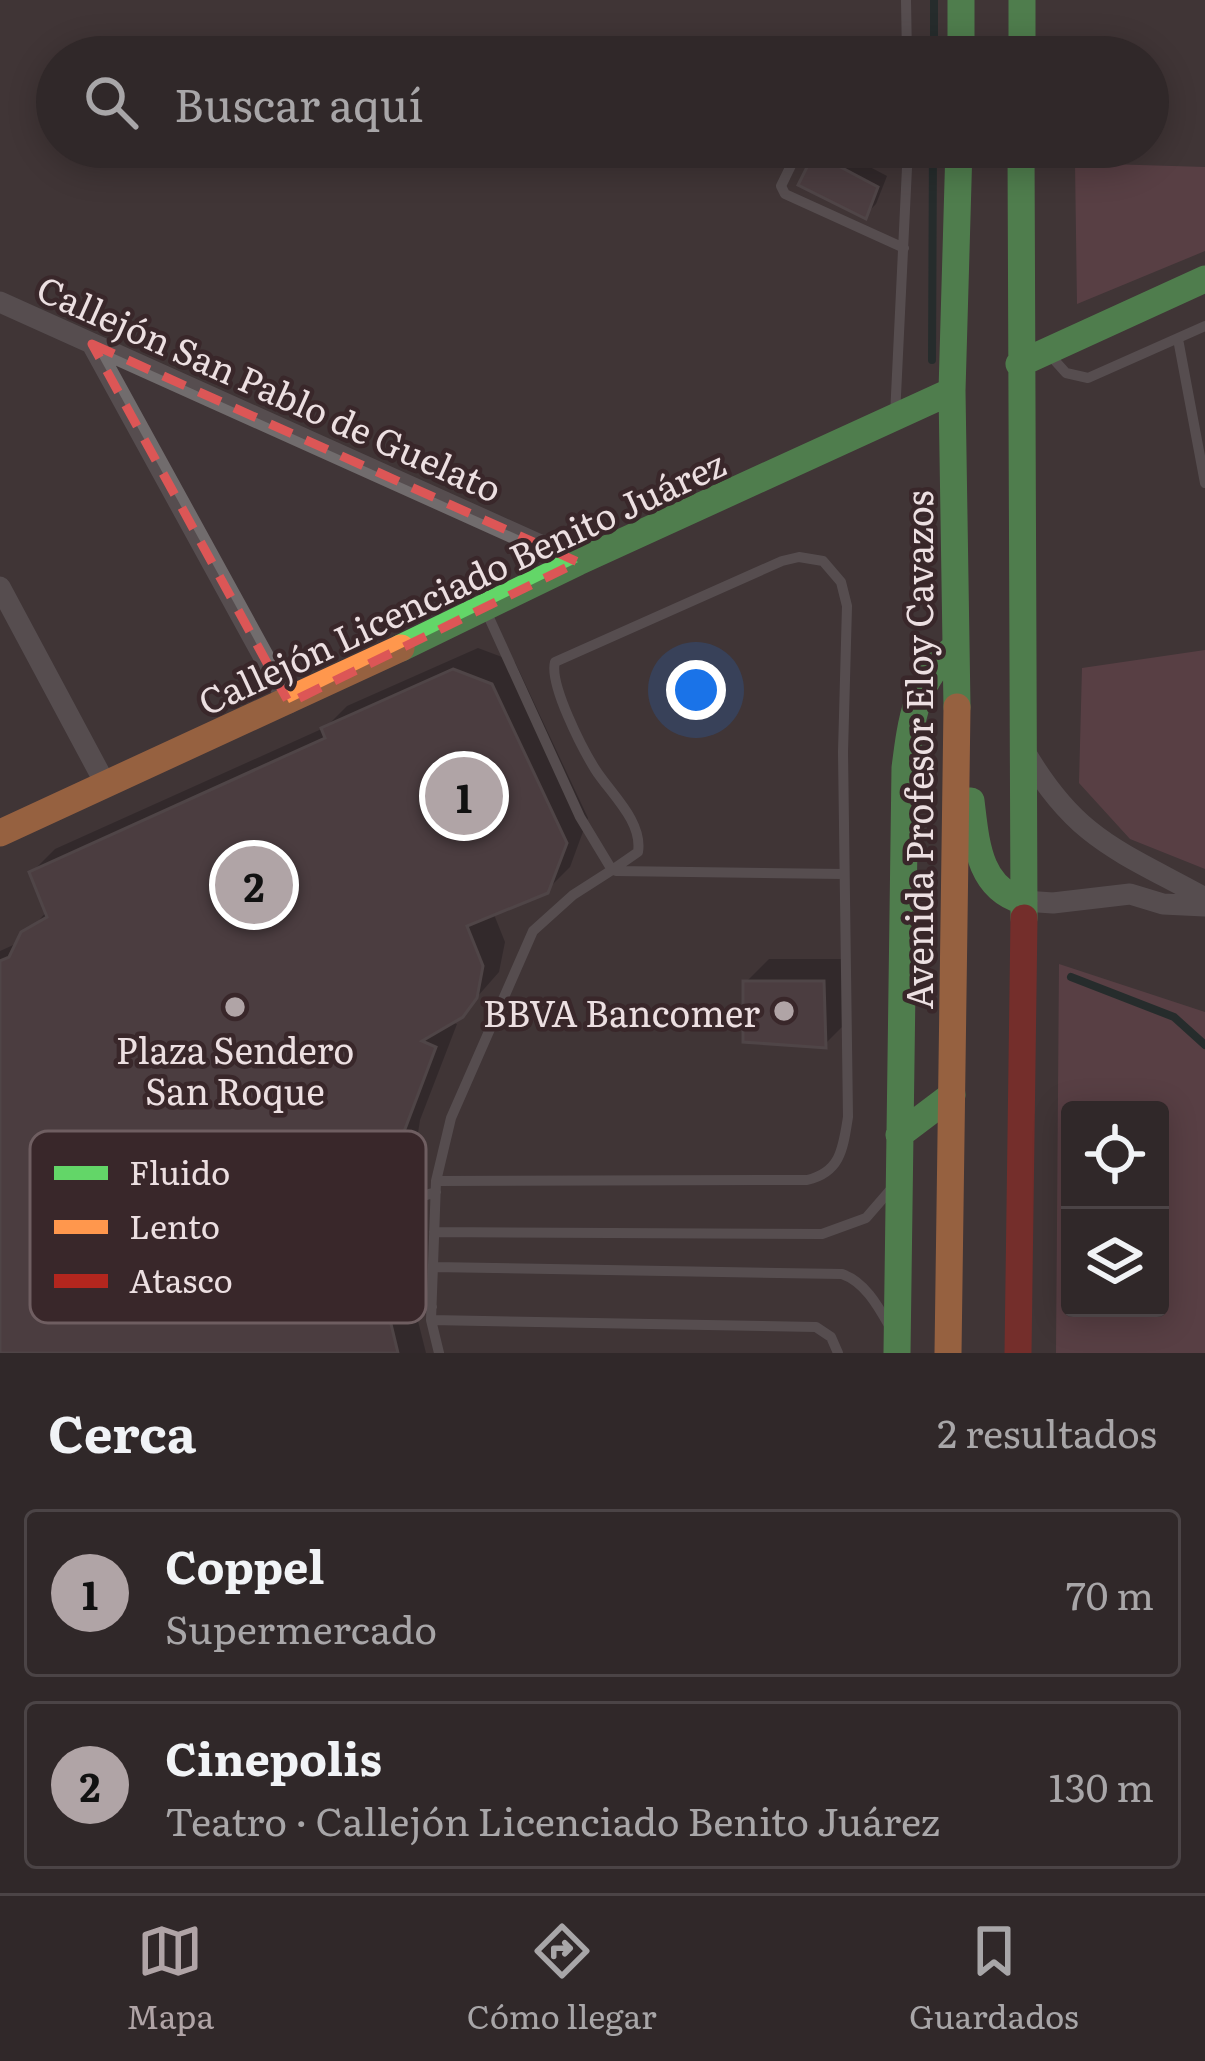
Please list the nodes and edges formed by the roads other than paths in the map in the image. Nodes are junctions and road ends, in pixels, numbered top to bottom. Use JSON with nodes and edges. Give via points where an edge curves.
{"nodes":[{"id":1,"x":906,"y":0,"type":"edge"},
{"id":2,"x":962,"y":0,"type":"edge"},
{"id":3,"x":1022,"y":0,"type":"edge"},
{"id":4,"x":907,"y":36,"type":"edge"},
{"id":5,"x":961,"y":36,"type":"edge"},
{"id":6,"x":1022,"y":36,"type":"edge"},
{"id":7,"x":790,"y":168,"type":"edge"},
{"id":8,"x":907,"y":168,"type":"edge"},
{"id":9,"x":958,"y":168,"type":"edge"},
{"id":10,"x":1021,"y":168,"type":"edge"},
{"id":11,"x":904,"y":248,"type":"junction"},
{"id":12,"x":1205,"y":279,"type":"edge"},
{"id":13,"x":0,"y":302,"type":"edge"},
{"id":14,"x":1205,"y":326,"type":"edge"},
{"id":15,"x":1178,"y":339,"type":"junction"},
{"id":16,"x":92,"y":344,"type":"junction"},
{"id":17,"x":1047,"y":351,"type":"junction"},
{"id":18,"x":1018,"y":364,"type":"junction"},
{"id":19,"x":952,"y":391,"type":"junction"},
{"id":20,"x":895,"y":420,"type":"junction"},
{"id":21,"x":1205,"y":483,"type":"edge"},
{"id":22,"x":578,"y":562,"type":"junction"},
{"id":23,"x":0,"y":587,"type":"edge"},
{"id":24,"x":485,"y":608,"type":"junction"},
{"id":25,"x":955,"y":647,"type":"junction"},
{"id":26,"x":289,"y":703,"type":"junction"},
{"id":27,"x":1024,"y":749,"type":"junction"},
{"id":28,"x":958,"y":770,"type":"junction"},
{"id":29,"x":106,"y":785,"type":"junction"},
{"id":30,"x":0,"y":833,"type":"edge"},
{"id":31,"x":612,"y":871,"type":"junction"},
{"id":32,"x":844,"y":874,"type":"junction"},
{"id":33,"x":1024,"y":901,"type":"junction"},
{"id":34,"x":1205,"y":902,"type":"edge"},
{"id":35,"x":952,"y":1095,"type":"junction"},
{"id":36,"x":899,"y":1135,"type":"junction"},
{"id":37,"x":898,"y":1181,"type":"junction"},
{"id":38,"x":436,"y":1187,"type":"junction"},
{"id":39,"x":426,"y":1191,"type":"edge"},
{"id":40,"x":434,"y":1232,"type":"junction"},
{"id":41,"x":433,"y":1267,"type":"junction"},
{"id":42,"x":426,"y":1312,"type":"edge"},
{"id":43,"x":431,"y":1314,"type":"junction"},
{"id":44,"x":897,"y":1346,"type":"edge"},
{"id":45,"x":439,"y":1353,"type":"edge"},
{"id":46,"x":838,"y":1353,"type":"edge"},
{"id":47,"x":948,"y":1353,"type":"edge"},
{"id":48,"x":1018,"y":1353,"type":"edge"}],
"edges":[{"from":1,"to":4,"type":"lane"},
{"from":2,"to":5,"type":"main road"},
{"from":3,"to":6,"type":"main road"},
{"from":7,"to":11,"type":"lane","via":[[785,194]]},
{"from":8,"to":11,"type":"lane"},
{"from":9,"to":19,"type":"main road","name":"Avenida Profesor Eloy Cavazos"},
{"from":10,"to":18,"type":"main road"},
{"from":11,"to":20,"type":"lane"},
{"from":12,"to":17,"type":"main road"},
{"from":13,"to":16,"type":"street","name":"Callejón San Pablo de Guelato"},
{"from":14,"to":15,"type":"lane"},
{"from":15,"to":17,"type":"lane","via":[[1082,379]]},
{"from":15,"to":21,"type":"lane"},
{"from":16,"to":22,"type":"street","name":"Callejón San Pablo de Guelato"},
{"from":16,"to":26,"type":"street"},
{"from":17,"to":18,"type":"main road"},
{"from":18,"to":27,"type":"main road"},
{"from":19,"to":20,"type":"main road","name":"Callejón Licenciado Benito Juárez"},
{"from":19,"to":25,"type":"main road","name":"Avenida Profesor Eloy Cavazos"},
{"from":20,"to":22,"type":"main road","name":"Callejón Licenciado Benito Juárez"},
{"from":22,"to":24,"type":"main road","name":"Callejón Licenciado Benito Juárez"},
{"from":23,"to":29,"type":"street"},
{"from":24,"to":26,"type":"main road","name":"Callejón Licenciado Benito Juárez"},
{"from":24,"to":31,"type":"lane"},
{"from":25,"to":28,"type":"main road","name":"Avenida Profesor Eloy Cavazos"},
{"from":25,"to":36,"type":"main road","via":[[919,689],[905,768]]},
{"from":26,"to":29,"type":"main road","name":"Callejón Licenciado Benito Juárez"},
{"from":27,"to":33,"type":"main road"},
{"from":27,"to":34,"type":"street","via":[[1046,788],[1093,835]]},
{"from":28,"to":33,"type":"main road","via":[[988,876],[1005,897]]},
{"from":28,"to":35,"type":"main road","name":"Avenida Profesor Eloy Cavazos"},
{"from":29,"to":30,"type":"main road","name":"Callejón Licenciado Benito Juárez"},
{"from":31,"to":32,"type":"lane"},
{"from":31,"to":32,"type":"lane","via":[[638,852],[638,835],[593,767],[555,683],[555,662],[799,557],[833,568],[847,606]]},
{"from":31,"to":38,"type":"lane","via":[[533,931],[451,1118]]},
{"from":32,"to":38,"type":"lane","via":[[848,1117],[843,1150],[824,1176]]},
{"from":33,"to":34,"type":"street","via":[[1130,894],[1163,904]]},
{"from":33,"to":48,"type":"main road"},
{"from":35,"to":36,"type":"main road"},
{"from":35,"to":47,"type":"main road","name":"Avenida Profesor Eloy Cavazos"},
{"from":36,"to":37,"type":"main road"},
{"from":37,"to":40,"type":"lane","via":[[866,1218],[822,1234]]},
{"from":37,"to":44,"type":"main road"},
{"from":38,"to":39,"type":"lane"},
{"from":38,"to":40,"type":"lane"},
{"from":40,"to":41,"type":"lane"},
{"from":41,"to":43,"type":"lane"},
{"from":41,"to":44,"type":"lane","via":[[842,1274],[864,1288]]},
{"from":42,"to":43,"type":"lane"},
{"from":43,"to":45,"type":"lane"},
{"from":43,"to":46,"type":"lane","via":[[816,1327]]}]}
